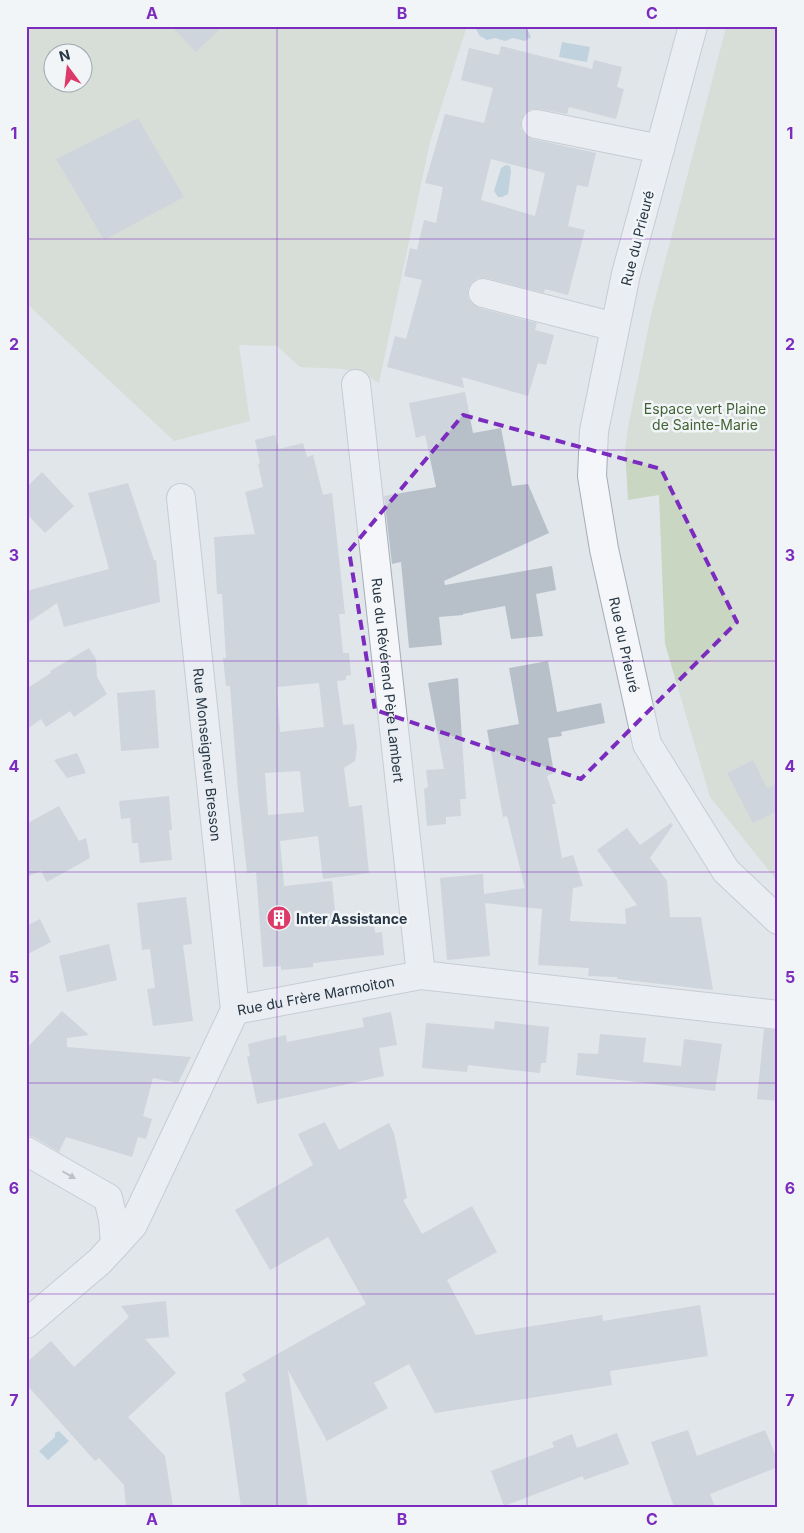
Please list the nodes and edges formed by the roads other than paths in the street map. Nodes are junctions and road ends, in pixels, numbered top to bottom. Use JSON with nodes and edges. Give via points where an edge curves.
{"nodes":[{"id":1,"x":693,"y":26,"type":"edge"},
{"id":2,"x":536,"y":124,"type":"dead end"},
{"id":3,"x":660,"y":149,"type":"junction"},
{"id":4,"x":482,"y":293,"type":"dead end"},
{"id":5,"x":615,"y":327,"type":"junction"},
{"id":6,"x":356,"y":384,"type":"dead end"},
{"id":7,"x":181,"y":498,"type":"dead end"},
{"id":8,"x":778,"y":920,"type":"edge"},
{"id":9,"x":421,"y":975,"type":"junction"},
{"id":10,"x":235,"y":1010,"type":"junction"},
{"id":11,"x":778,"y":1014,"type":"edge"},
{"id":12,"x":26,"y":1151,"type":"edge"},
{"id":13,"x":108,"y":1198,"type":"junction"},
{"id":14,"x":145,"y":1199,"type":"junction"},
{"id":15,"x":115,"y":1245,"type":"junction"},
{"id":16,"x":26,"y":1324,"type":"edge"}],
"edges":[{"from":1,"to":3,"type":"street","name":"Rue du Prieuré"},
{"from":2,"to":3,"type":"street"},
{"from":3,"to":5,"type":"street","name":"Rue du Prieuré"},
{"from":4,"to":5,"type":"street"},
{"from":5,"to":8,"type":"street","name":"Rue du Prieuré","via":[[594,431],[592,476],[604,549],[647,744],[726,871]]},
{"from":6,"to":9,"type":"street","name":"Rue du Révérend Père Lambert"},
{"from":7,"to":10,"type":"street","name":"Rue Monseigneur Bresson"},
{"from":9,"to":10,"type":"street","name":"Rue du Frère Marmoiton"},
{"from":9,"to":11,"type":"street","name":"Rue du Frère Marmoiton"},
{"from":10,"to":14,"type":"street","name":"Rue du Frère Marmoiton"},
{"from":12,"to":13,"type":"street","one_way":true},
{"from":13,"to":14,"type":"street"},
{"from":13,"to":15,"type":"street"},
{"from":14,"to":15,"type":"street","name":"Rue du Frère Marmoiton","via":[[133,1226]]},
{"from":15,"to":16,"type":"street","name":"Rue du Frère Marmoiton"}]}
